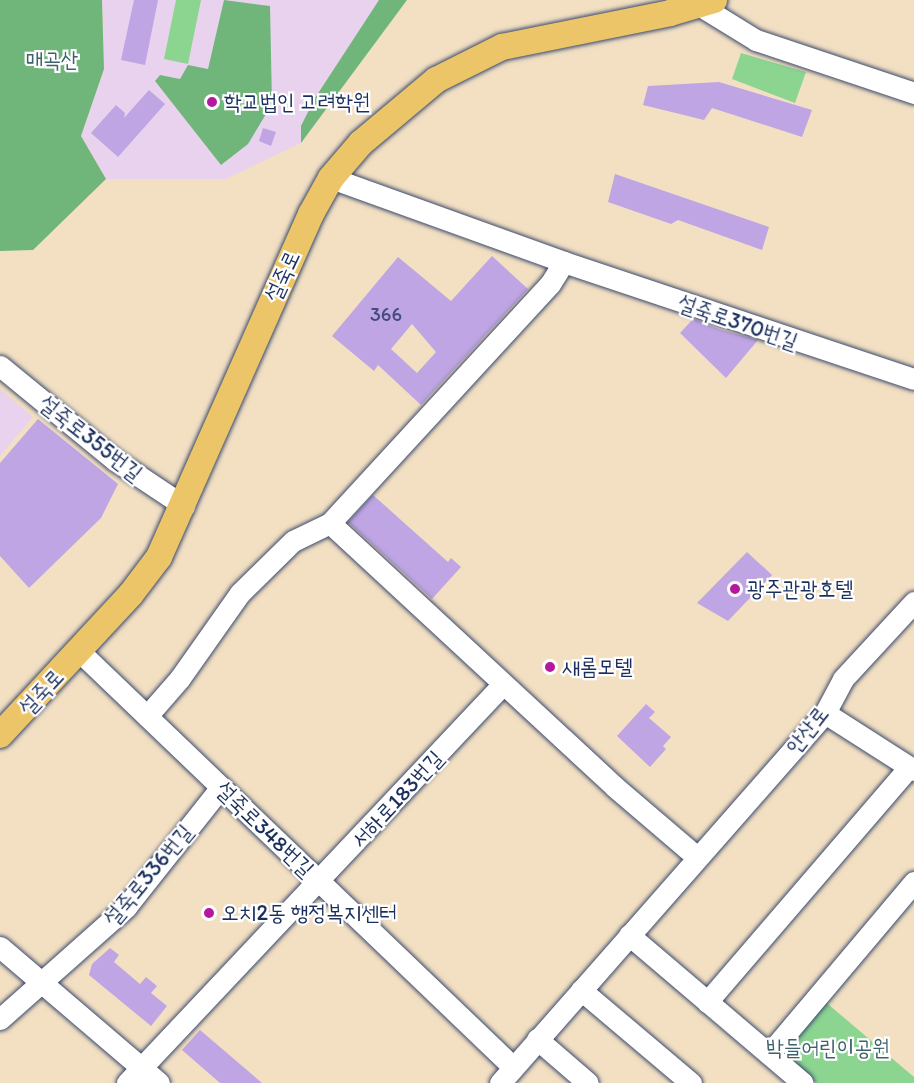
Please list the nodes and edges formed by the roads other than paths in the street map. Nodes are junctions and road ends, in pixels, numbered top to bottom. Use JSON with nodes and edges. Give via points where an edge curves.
{"nodes":[{"id":1,"x":706,"y":3,"type":"edge"},
{"id":2,"x":914,"y":93,"type":"edge"},
{"id":3,"x":331,"y":178,"type":"junction"},
{"id":4,"x":564,"y":262,"type":"junction"},
{"id":5,"x":0,"y":366,"type":"edge"},
{"id":6,"x":914,"y":379,"type":"edge"},
{"id":7,"x":184,"y":506,"type":"junction"},
{"id":8,"x":330,"y":523,"type":"junction"},
{"id":9,"x":914,"y":602,"type":"edge"},
{"id":10,"x":79,"y":651,"type":"junction"},
{"id":11,"x":503,"y":684,"type":"junction"},
{"id":12,"x":825,"y":714,"type":"junction"},
{"id":13,"x":147,"y":716,"type":"junction"},
{"id":14,"x":0,"y":735,"type":"edge"},
{"id":15,"x":911,"y":769,"type":"edge"},
{"id":16,"x":222,"y":787,"type":"junction"},
{"id":17,"x":697,"y":857,"type":"junction"},
{"id":18,"x":319,"y":881,"type":"junction"},
{"id":19,"x":914,"y":882,"type":"edge"},
{"id":20,"x":629,"y":935,"type":"junction"},
{"id":21,"x":0,"y":947,"type":"edge"},
{"id":22,"x":43,"y":983,"type":"junction"},
{"id":23,"x":581,"y":990,"type":"junction"},
{"id":24,"x":707,"y":1002,"type":"junction"},
{"id":25,"x":0,"y":1019,"type":"edge"},
{"id":26,"x":537,"y":1039,"type":"junction"},
{"id":27,"x":769,"y":1054,"type":"junction"},
{"id":28,"x":506,"y":1075,"type":"edge"},
{"id":29,"x":134,"y":1076,"type":"edge"},
{"id":30,"x":159,"y":1083,"type":"edge"},
{"id":31,"x":588,"y":1083,"type":"edge"},
{"id":32,"x":691,"y":1083,"type":"edge"},
{"id":33,"x":803,"y":1083,"type":"edge"}],
"edges":[{"from":1,"to":2,"type":"street","via":[[756,40]]},
{"from":1,"to":3,"type":"main road","name":"설죽로","via":[[525,41],[465,64],[436,80],[391,116]]},
{"from":3,"to":4,"type":"street","name":"설죽로370번길"},
{"from":3,"to":7,"type":"main road","name":"설죽로","via":[[281,276]]},
{"from":4,"to":6,"type":"street","name":"설죽로370번길"},
{"from":4,"to":8,"type":"street","via":[[550,284]]},
{"from":5,"to":7,"type":"street","name":"설죽로355번길","via":[[115,460]]},
{"from":7,"to":10,"type":"main road","name":"설죽로","via":[[145,576]]},
{"from":8,"to":11,"type":"street"},
{"from":8,"to":13,"type":"street","via":[[293,541],[240,593],[180,678]]},
{"from":9,"to":12,"type":"street","name":"안산로","via":[[843,679]]},
{"from":10,"to":13,"type":"street","name":"설죽로348번길"},
{"from":10,"to":14,"type":"main road","name":"설죽로"},
{"from":11,"to":17,"type":"street"},
{"from":11,"to":18,"type":"street","name":"서하로183번길"},
{"from":12,"to":15,"type":"street"},
{"from":12,"to":17,"type":"street","name":"안산로"},
{"from":13,"to":16,"type":"street","name":"설죽로348번길"},
{"from":15,"to":24,"type":"street"},
{"from":16,"to":18,"type":"street","name":"설죽로348번길"},
{"from":16,"to":22,"type":"street","name":"설죽로336번길","via":[[126,907]]},
{"from":17,"to":20,"type":"street","name":"안산로"},
{"from":18,"to":28,"type":"street","name":"설죽로348번길"},
{"from":18,"to":29,"type":"street","name":"서하로183번길"},
{"from":19,"to":27,"type":"street"},
{"from":20,"to":23,"type":"street","name":"안산로"},
{"from":20,"to":24,"type":"street"},
{"from":21,"to":22,"type":"street"},
{"from":22,"to":25,"type":"street","name":"설죽로336번길"},
{"from":22,"to":29,"type":"street"},
{"from":23,"to":26,"type":"street","name":"안산로"},
{"from":23,"to":32,"type":"street"},
{"from":24,"to":27,"type":"street"},
{"from":26,"to":28,"type":"street","name":"안산로"},
{"from":26,"to":31,"type":"street"},
{"from":27,"to":33,"type":"street"},
{"from":29,"to":30,"type":"street"}]}
